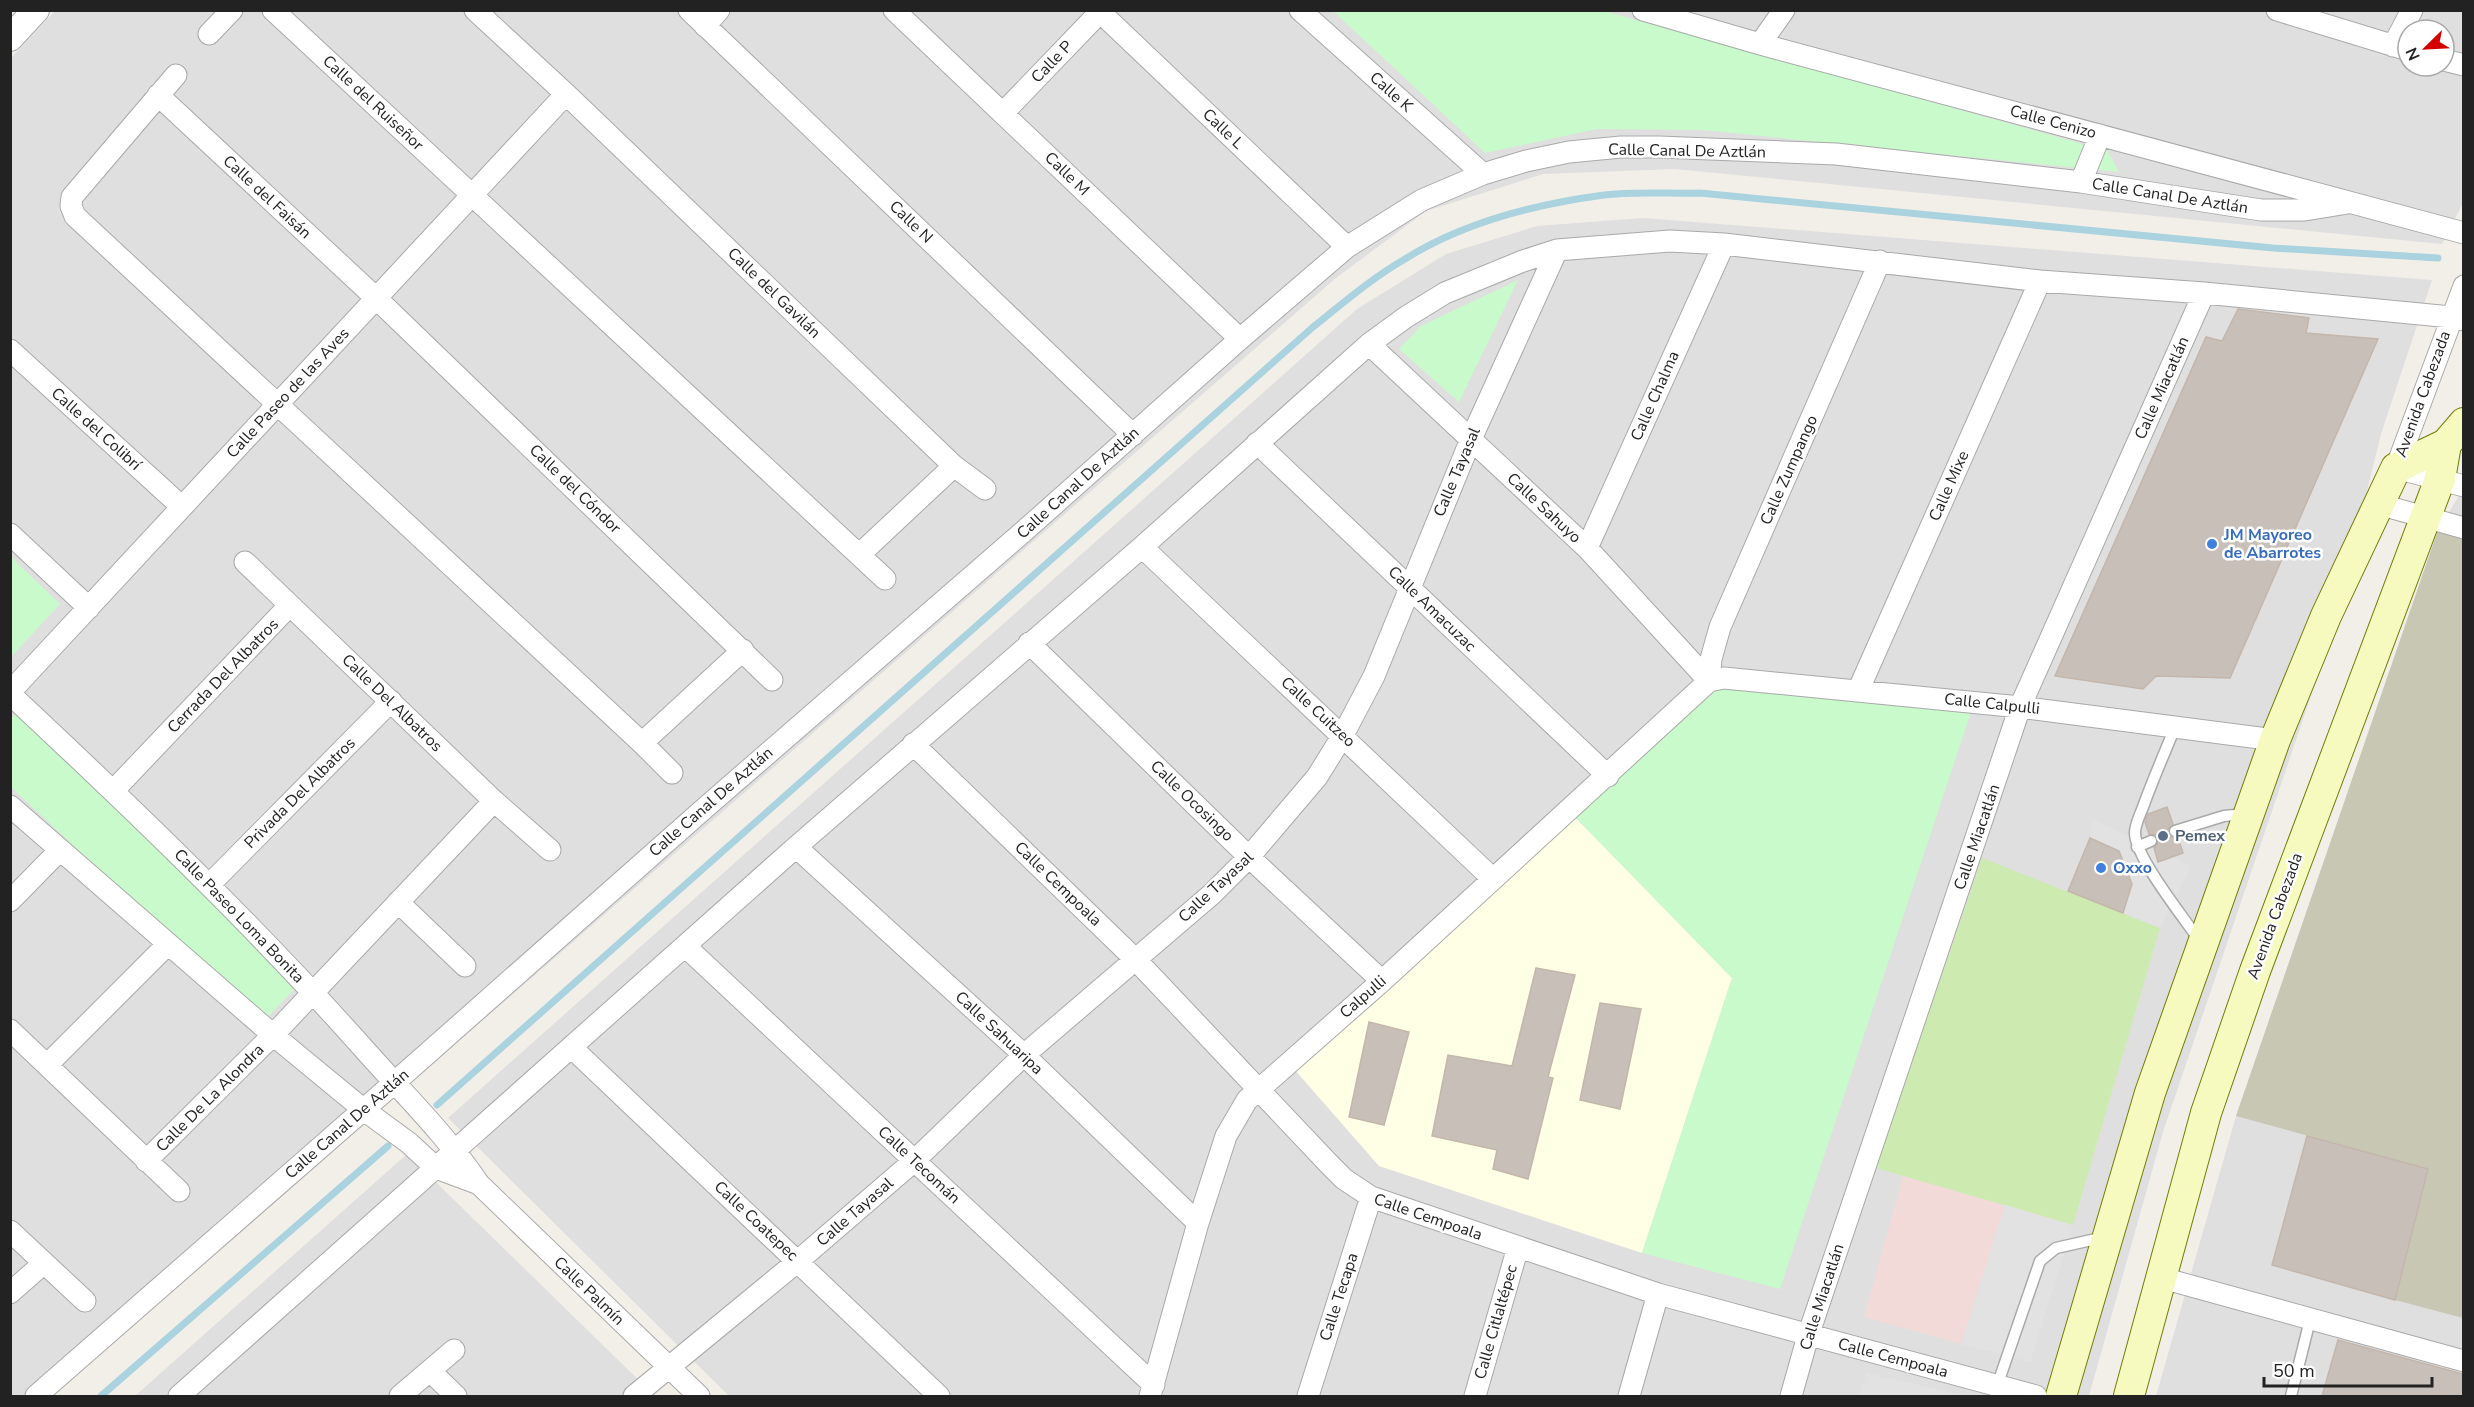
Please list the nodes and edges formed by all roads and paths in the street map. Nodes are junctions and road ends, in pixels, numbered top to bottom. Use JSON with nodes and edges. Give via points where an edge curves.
{"nodes":[{"id":1,"x":36,"y":10,"type":"edge"},
{"id":2,"x":232,"y":10,"type":"edge"},
{"id":3,"x":273,"y":10,"type":"edge"},
{"id":4,"x":475,"y":10,"type":"edge"},
{"id":5,"x":688,"y":10,"type":"edge"},
{"id":6,"x":894,"y":10,"type":"edge"},
{"id":7,"x":1300,"y":10,"type":"edge"},
{"id":8,"x":1643,"y":10,"type":"edge"},
{"id":9,"x":1784,"y":10,"type":"edge"},
{"id":10,"x":2277,"y":10,"type":"edge"},
{"id":11,"x":1100,"y":11,"type":"edge"},
{"id":12,"x":712,"y":18,"type":"edge"},
{"id":13,"x":209,"y":34,"type":"dead end"},
{"id":14,"x":10,"y":38,"type":"edge"},
{"id":15,"x":1760,"y":44,"type":"junction"},
{"id":16,"x":2396,"y":46,"type":"edge"},
{"id":17,"x":176,"y":75,"type":"dead end"},
{"id":18,"x":566,"y":94,"type":"junction"},
{"id":19,"x":158,"y":95,"type":"junction"},
{"id":20,"x":1003,"y":113,"type":"junction"},
{"id":21,"x":2100,"y":135,"type":"junction"},
{"id":22,"x":1483,"y":174,"type":"junction"},
{"id":23,"x":2081,"y":182,"type":"junction"},
{"id":24,"x":473,"y":195,"type":"junction"},
{"id":25,"x":2348,"y":203,"type":"junction"},
{"id":26,"x":2463,"y":233,"type":"edge"},
{"id":27,"x":1724,"y":244,"type":"junction"},
{"id":28,"x":1347,"y":247,"type":"junction"},
{"id":29,"x":1557,"y":250,"type":"junction"},
{"id":30,"x":1880,"y":261,"type":"junction"},
{"id":31,"x":2040,"y":281,"type":"junction"},
{"id":32,"x":2463,"y":286,"type":"edge"},
{"id":33,"x":2204,"y":293,"type":"junction"},
{"id":34,"x":376,"y":298,"type":"junction"},
{"id":35,"x":2457,"y":318,"type":"edge"},
{"id":36,"x":1240,"y":339,"type":"junction"},
{"id":37,"x":1369,"y":344,"type":"junction"},
{"id":38,"x":10,"y":350,"type":"edge"},
{"id":39,"x":278,"y":405,"type":"junction"},
{"id":40,"x":2458,"y":431,"type":"edge"},
{"id":41,"x":1132,"y":435,"type":"junction"},
{"id":42,"x":1471,"y":439,"type":"junction"},
{"id":43,"x":1257,"y":443,"type":"junction"},
{"id":44,"x":954,"y":466,"type":"junction"},
{"id":45,"x":2396,"y":468,"type":"junction"},
{"id":46,"x":2452,"y":482,"type":"edge"},
{"id":47,"x":985,"y":489,"type":"dead end"},
{"id":48,"x":2378,"y":504,"type":"junction"},
{"id":49,"x":182,"y":507,"type":"junction"},
{"id":50,"x":2426,"y":517,"type":"junction"},
{"id":51,"x":2463,"y":528,"type":"edge"},
{"id":52,"x":10,"y":534,"type":"edge"},
{"id":53,"x":1142,"y":547,"type":"junction"},
{"id":54,"x":1587,"y":548,"type":"junction"},
{"id":55,"x":859,"y":555,"type":"junction"},
{"id":56,"x":245,"y":562,"type":"dead end"},
{"id":57,"x":885,"y":579,"type":"dead end"},
{"id":58,"x":1409,"y":587,"type":"junction"},
{"id":59,"x":289,"y":606,"type":"junction"},
{"id":60,"x":88,"y":608,"type":"junction"},
{"id":61,"x":1029,"y":643,"type":"junction"},
{"id":62,"x":743,"y":651,"type":"junction"},
{"id":63,"x":772,"y":680,"type":"dead end"},
{"id":64,"x":1709,"y":681,"type":"junction"},
{"id":65,"x":1858,"y":691,"type":"junction"},
{"id":66,"x":10,"y":693,"type":"edge"},
{"id":67,"x":391,"y":701,"type":"junction"},
{"id":68,"x":2020,"y":706,"type":"junction"},
{"id":69,"x":2176,"y":725,"type":"junction"},
{"id":70,"x":1343,"y":735,"type":"junction"},
{"id":71,"x":2275,"y":740,"type":"junction"},
{"id":72,"x":642,"y":743,"type":"junction"},
{"id":73,"x":913,"y":744,"type":"junction"},
{"id":74,"x":672,"y":773,"type":"dead end"},
{"id":75,"x":1608,"y":776,"type":"junction"},
{"id":76,"x":114,"y":791,"type":"junction"},
{"id":77,"x":494,"y":801,"type":"junction"},
{"id":78,"x":10,"y":806,"type":"edge"},
{"id":79,"x":2249,"y":814,"type":"junction"},
{"id":80,"x":2175,"y":831,"type":"dead end"},
{"id":81,"x":2151,"y":841,"type":"dead end"},
{"id":82,"x":796,"y":847,"type":"junction"},
{"id":83,"x":2137,"y":847,"type":"junction"},
{"id":84,"x":60,"y":850,"type":"junction"},
{"id":85,"x":550,"y":850,"type":"dead end"},
{"id":86,"x":1249,"y":857,"type":"junction"},
{"id":87,"x":1493,"y":879,"type":"junction"},
{"id":88,"x":209,"y":885,"type":"junction"},
{"id":89,"x":10,"y":901,"type":"edge"},
{"id":90,"x":398,"y":902,"type":"junction"},
{"id":91,"x":166,"y":945,"type":"junction"},
{"id":92,"x":2202,"y":945,"type":"junction"},
{"id":93,"x":685,"y":946,"type":"junction"},
{"id":94,"x":1136,"y":960,"type":"junction"},
{"id":95,"x":465,"y":966,"type":"dead end"},
{"id":96,"x":1382,"y":981,"type":"junction"},
{"id":97,"x":313,"y":992,"type":"junction"},
{"id":98,"x":10,"y":1030,"type":"edge"},
{"id":99,"x":273,"y":1035,"type":"junction"},
{"id":100,"x":571,"y":1047,"type":"junction"},
{"id":101,"x":1024,"y":1055,"type":"junction"},
{"id":102,"x":47,"y":1065,"type":"junction"},
{"id":103,"x":394,"y":1083,"type":"junction"},
{"id":104,"x":1258,"y":1088,"type":"junction"},
{"id":105,"x":364,"y":1110,"type":"junction"},
{"id":106,"x":456,"y":1150,"type":"junction"},
{"id":107,"x":146,"y":1161,"type":"junction"},
{"id":108,"x":914,"y":1161,"type":"junction"},
{"id":109,"x":436,"y":1168,"type":"junction"},
{"id":110,"x":480,"y":1184,"type":"junction"},
{"id":111,"x":179,"y":1191,"type":"dead end"},
{"id":112,"x":1371,"y":1197,"type":"junction"},
{"id":113,"x":1198,"y":1223,"type":"junction"},
{"id":114,"x":10,"y":1231,"type":"edge"},
{"id":115,"x":2108,"y":1237,"type":"junction"},
{"id":116,"x":1518,"y":1248,"type":"junction"},
{"id":117,"x":798,"y":1261,"type":"junction"},
{"id":118,"x":44,"y":1263,"type":"junction"},
{"id":119,"x":2162,"y":1278,"type":"junction"},
{"id":120,"x":10,"y":1293,"type":"edge"},
{"id":121,"x":1658,"y":1294,"type":"junction"},
{"id":122,"x":85,"y":1301,"type":"dead end"},
{"id":123,"x":2310,"y":1320,"type":"junction"},
{"id":124,"x":1808,"y":1336,"type":"junction"},
{"id":125,"x":454,"y":1350,"type":"dead end"},
{"id":126,"x":2463,"y":1361,"type":"edge"},
{"id":127,"x":668,"y":1368,"type":"junction"},
{"id":128,"x":430,"y":1371,"type":"junction"},
{"id":129,"x":1997,"y":1386,"type":"junction"},
{"id":130,"x":1152,"y":1390,"type":"edge"},
{"id":131,"x":36,"y":1396,"type":"edge"},
{"id":132,"x":179,"y":1396,"type":"edge"},
{"id":133,"x":400,"y":1396,"type":"edge"},
{"id":134,"x":456,"y":1396,"type":"edge"},
{"id":135,"x":634,"y":1396,"type":"edge"},
{"id":136,"x":699,"y":1396,"type":"edge"},
{"id":137,"x":939,"y":1396,"type":"edge"},
{"id":138,"x":1308,"y":1396,"type":"edge"},
{"id":139,"x":1475,"y":1396,"type":"edge"},
{"id":140,"x":1629,"y":1396,"type":"edge"},
{"id":141,"x":1791,"y":1396,"type":"edge"},
{"id":142,"x":2036,"y":1396,"type":"edge"},
{"id":143,"x":2061,"y":1396,"type":"edge"},
{"id":144,"x":2129,"y":1396,"type":"edge"},
{"id":145,"x":2291,"y":1396,"type":"edge"}],
"edges":[{"from":1,"to":14,"type":"street"},
{"from":2,"to":13,"type":"street"},
{"from":3,"to":24,"type":"street","name":"Calle del Ruiseñor"},
{"from":4,"to":18,"type":"street"},
{"from":5,"to":12,"type":"street","name":"Calle N"},
{"from":6,"to":20,"type":"street","name":"Calle M"},
{"from":7,"to":22,"type":"street","name":"Calle K"},
{"from":8,"to":15,"type":"street","name":"Calle Cenizo"},
{"from":9,"to":15,"type":"street"},
{"from":10,"to":16,"type":"street"},
{"from":11,"to":20,"type":"street","name":"Calle P"},
{"from":11,"to":28,"type":"street","name":"Calle L"},
{"from":12,"to":41,"type":"street","name":"Calle N"},
{"from":15,"to":21,"type":"street","name":"Calle Cenizo"},
{"from":17,"to":19,"type":"street"},
{"from":18,"to":24,"type":"street","name":"Calle Paseo de las Aves"},
{"from":18,"to":44,"type":"street","name":"Calle del Gavilán"},
{"from":19,"to":34,"type":"street","name":"Calle del Faisán"},
{"from":19,"to":39,"type":"street","via":[[72,197],[71,206],[75,216]]},
{"from":20,"to":36,"type":"street","name":"Calle M"},
{"from":21,"to":23,"type":"street"},
{"from":21,"to":25,"type":"street","name":"Calle Cenizo"},
{"from":22,"to":23,"type":"street","name":"Calle Canal De Aztlán","via":[[1569,152],[1659,147],[1836,154]]},
{"from":22,"to":28,"type":"street","name":"Calle Canal De Aztlán","via":[[1422,200]]},
{"from":23,"to":25,"type":"street","name":"Calle Canal De Aztlán","via":[[2261,210],[2305,210]]},
{"from":24,"to":34,"type":"street","name":"Calle Paseo de las Aves"},
{"from":24,"to":55,"type":"street"},
{"from":25,"to":26,"type":"street","name":"Calle Cenizo"},
{"from":27,"to":29,"type":"street","via":[[1658,242]]},
{"from":27,"to":30,"type":"street"},
{"from":27,"to":54,"type":"street","name":"Calle Chalma"},
{"from":28,"to":36,"type":"street","name":"Calle Canal De Aztlán"},
{"from":29,"to":37,"type":"street","via":[[1445,293]]},
{"from":29,"to":42,"type":"street","name":"Calle Tayasal"},
{"from":30,"to":31,"type":"street"},
{"from":30,"to":64,"type":"street","name":"Calle Zumpango","via":[[1720,627]]},
{"from":31,"to":33,"type":"street"},
{"from":31,"to":65,"type":"street","name":"Calle Mixe"},
{"from":32,"to":35,"type":"street","name":"Avenida Cabezada"},
{"from":33,"to":35,"type":"street"},
{"from":33,"to":68,"type":"street","name":"Calle Miacatlán"},
{"from":34,"to":39,"type":"street","name":"Calle Paseo de las Aves"},
{"from":34,"to":62,"type":"street","name":"Calle del Cóndor"},
{"from":35,"to":45,"type":"street","name":"Avenida Cabezada"},
{"from":36,"to":41,"type":"street","name":"Calle Canal De Aztlán"},
{"from":37,"to":42,"type":"street","name":"Calle Sahuyo"},
{"from":37,"to":43,"type":"street"},
{"from":38,"to":49,"type":"street","name":"Calle del Colibrí"},
{"from":39,"to":49,"type":"street","name":"Calle Paseo de las Aves"},
{"from":39,"to":72,"type":"street"},
{"from":40,"to":45,"type":"main road","name":"Avenida Cabezada"},
{"from":40,"to":46,"type":"main road","name":"Avenida Cabezada"},
{"from":41,"to":103,"type":"street","name":"Calle Canal De Aztlán"},
{"from":42,"to":54,"type":"street","name":"Calle Sahuyo"},
{"from":42,"to":58,"type":"street","name":"Calle Tayasal"},
{"from":43,"to":53,"type":"street"},
{"from":43,"to":58,"type":"street","name":"Calle Amacuzac"},
{"from":44,"to":47,"type":"street","name":"Calle del Gavilán"},
{"from":44,"to":55,"type":"street"},
{"from":45,"to":46,"type":"street"},
{"from":45,"to":48,"type":"main road","name":"Avenida Cabezada"},
{"from":46,"to":50,"type":"main road","name":"Avenida Cabezada"},
{"from":48,"to":50,"type":"street"},
{"from":48,"to":71,"type":"main road","name":"Avenida Cabezada"},
{"from":49,"to":60,"type":"street","name":"Calle Paseo de las Aves"},
{"from":50,"to":51,"type":"street"},
{"from":50,"to":119,"type":"main road","name":"Avenida Cabezada","via":[[2255,971],[2206,1113]]},
{"from":52,"to":60,"type":"street"},
{"from":53,"to":61,"type":"street"},
{"from":53,"to":70,"type":"street","name":"Calle Cuitzeo"},
{"from":54,"to":64,"type":"street","name":"Calle Sahuyo"},
{"from":55,"to":57,"type":"street"},
{"from":56,"to":59,"type":"street","name":"Cerrada Del Albatros"},
{"from":58,"to":70,"type":"street","name":"Calle Tayasal","via":[[1374,676]]},
{"from":58,"to":75,"type":"street","name":"Calle Amacuzac"},
{"from":59,"to":67,"type":"street","name":"Calle Del Albatros"},
{"from":59,"to":76,"type":"street","name":"Cerrada Del Albatros"},
{"from":60,"to":66,"type":"street","name":"Calle Paseo de las Aves"},
{"from":61,"to":73,"type":"street"},
{"from":61,"to":86,"type":"street","name":"Calle Ocosingo"},
{"from":62,"to":63,"type":"street","name":"Calle del Cóndor"},
{"from":62,"to":72,"type":"street"},
{"from":64,"to":65,"type":"street","name":"Calle Calpulli","via":[[1724,678]]},
{"from":64,"to":75,"type":"street","name":"Calpulli"},
{"from":65,"to":68,"type":"street","name":"Calle Calpulli"},
{"from":66,"to":76,"type":"street","name":"Calle Paseo Loma Bonita"},
{"from":67,"to":77,"type":"street","name":"Calle Del Albatros"},
{"from":67,"to":88,"type":"street","name":"Privada Del Albatros"},
{"from":68,"to":69,"type":"street","name":"Calle Calpulli"},
{"from":68,"to":124,"type":"street","name":"Calle Miacatlán"},
{"from":69,"to":71,"type":"street","name":"Calle Calpulli"},
{"from":69,"to":83,"type":"lane","via":[[2137,825]]},
{"from":70,"to":86,"type":"street","name":"Calle Tayasal","via":[[1317,777]]},
{"from":70,"to":87,"type":"street","name":"Calle Cuitzeo"},
{"from":71,"to":79,"type":"main road","name":"Avenida Cabezada"},
{"from":72,"to":74,"type":"street"},
{"from":73,"to":82,"type":"street"},
{"from":73,"to":94,"type":"street","name":"Calle Cempoala"},
{"from":75,"to":87,"type":"street","name":"Calpulli"},
{"from":76,"to":88,"type":"street","name":"Calle Paseo Loma Bonita"},
{"from":77,"to":85,"type":"street","name":"Calle Del Albatros"},
{"from":77,"to":90,"type":"street"},
{"from":78,"to":84,"type":"street"},
{"from":79,"to":80,"type":"lane","via":[[2224,816]]},
{"from":79,"to":92,"type":"main road","name":"Avenida Cabezada"},
{"from":81,"to":83,"type":"lane"},
{"from":82,"to":93,"type":"street"},
{"from":82,"to":101,"type":"street","name":"Calle Sahuaripa"},
{"from":83,"to":92,"type":"lane"},
{"from":84,"to":89,"type":"street"},
{"from":84,"to":91,"type":"street"},
{"from":86,"to":94,"type":"street","name":"Calle Tayasal"},
{"from":86,"to":96,"type":"street","name":"Calle Ocosingo"},
{"from":87,"to":96,"type":"street","name":"Calpulli"},
{"from":88,"to":97,"type":"street","name":"Calle Paseo Loma Bonita"},
{"from":90,"to":95,"type":"street"},
{"from":90,"to":97,"type":"street"},
{"from":91,"to":99,"type":"street"},
{"from":91,"to":102,"type":"street"},
{"from":92,"to":115,"type":"main road","name":"Avenida Cabezada","via":[[2150,1093]]},
{"from":93,"to":100,"type":"street"},
{"from":93,"to":108,"type":"street","name":"Calle Tecomán"},
{"from":94,"to":101,"type":"street","name":"Calle Tayasal"},
{"from":94,"to":104,"type":"street","name":"Calle Cempoala"},
{"from":96,"to":104,"type":"street","name":"Calpulli"},
{"from":97,"to":99,"type":"street"},
{"from":97,"to":103,"type":"street","name":"Calle Paseo Loma Bonita"},
{"from":98,"to":102,"type":"street","name":"Calle De La Alondra"},
{"from":99,"to":105,"type":"street"},
{"from":99,"to":107,"type":"street","name":"Calle De La Alondra"},
{"from":100,"to":106,"type":"street"},
{"from":100,"to":117,"type":"street","name":"Calle Coatepec"},
{"from":101,"to":108,"type":"street","name":"Calle Tayasal"},
{"from":101,"to":113,"type":"street","name":"Calle Sahuaripa"},
{"from":102,"to":107,"type":"street","name":"Calle De La Alondra"},
{"from":103,"to":105,"type":"street","name":"Calle Canal De Aztlán"},
{"from":103,"to":106,"type":"street","name":"Calle Paseo Loma Bonita"},
{"from":104,"to":112,"type":"street","name":"Calle Cempoala","via":[[1344,1179]]},
{"from":104,"to":113,"type":"street","name":"Calpulli","via":[[1231,1125]]},
{"from":105,"to":109,"type":"street"},
{"from":105,"to":131,"type":"street","name":"Calle Canal De Aztlán"},
{"from":106,"to":109,"type":"street"},
{"from":106,"to":110,"type":"street","name":"Calle Palmín"},
{"from":107,"to":111,"type":"street","name":"Calle De La Alondra"},
{"from":108,"to":117,"type":"street","name":"Calle Tayasal"},
{"from":108,"to":130,"type":"street","name":"Calle Tecomán"},
{"from":109,"to":110,"type":"street","name":"Calle Palmín"},
{"from":109,"to":132,"type":"street"},
{"from":110,"to":127,"type":"street","name":"Calle Palmín"},
{"from":112,"to":116,"type":"street","name":"Calle Cempoala"},
{"from":112,"to":138,"type":"street","name":"Calle Tecapa"},
{"from":113,"to":130,"type":"street","name":"Calpulli"},
{"from":114,"to":118,"type":"street"},
{"from":115,"to":129,"type":"lane","via":[[2056,1248],[2040,1261]]},
{"from":115,"to":143,"type":"main road","name":"Avenida Cabezada"},
{"from":116,"to":121,"type":"street","name":"Calle Cempoala"},
{"from":116,"to":139,"type":"street","name":"Calle Citlaltépec"},
{"from":117,"to":127,"type":"street","name":"Calle Tayasal"},
{"from":117,"to":137,"type":"street","name":"Calle Coatepec"},
{"from":118,"to":120,"type":"street"},
{"from":118,"to":122,"type":"street"},
{"from":119,"to":123,"type":"street"},
{"from":119,"to":144,"type":"main road","name":"Avenida Cabezada"},
{"from":121,"to":124,"type":"street","name":"Calle Cempoala"},
{"from":121,"to":140,"type":"street"},
{"from":123,"to":126,"type":"street"},
{"from":123,"to":145,"type":"lane"},
{"from":124,"to":129,"type":"street","name":"Calle Cempoala"},
{"from":124,"to":141,"type":"street","name":"Calle Miacatlán"},
{"from":125,"to":128,"type":"street"},
{"from":127,"to":135,"type":"street","name":"Calle Tayasal"},
{"from":127,"to":136,"type":"street","name":"Calle Palmín"},
{"from":128,"to":133,"type":"street"},
{"from":128,"to":134,"type":"street"},
{"from":129,"to":142,"type":"street","name":"Calle Cempoala"}]}
